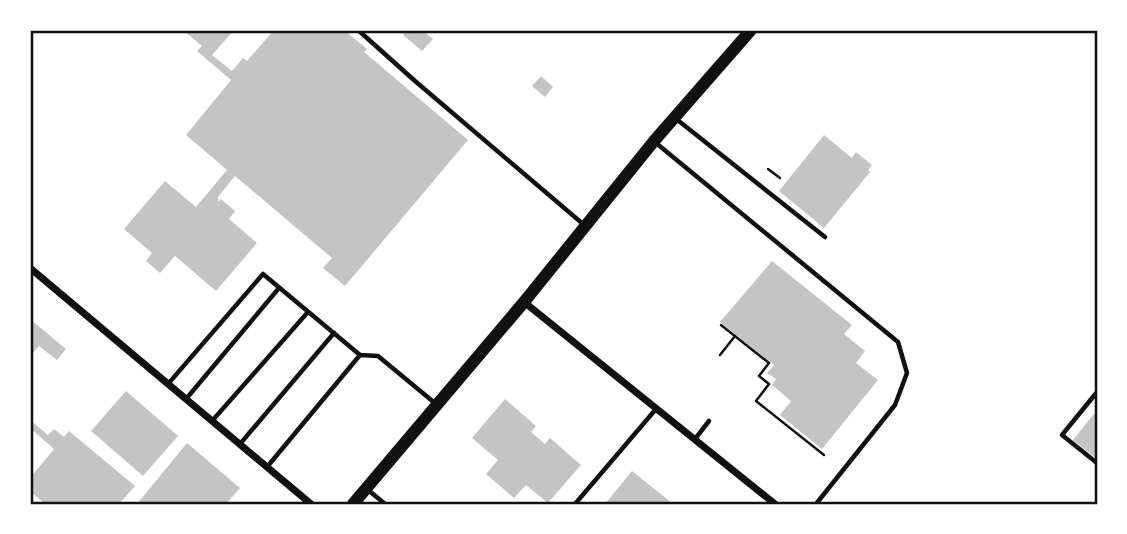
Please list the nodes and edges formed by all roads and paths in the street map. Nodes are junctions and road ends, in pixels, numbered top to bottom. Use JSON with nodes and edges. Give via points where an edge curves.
{"nodes":[{"id":1,"x":358,"y":30,"type":"edge"},
{"id":2,"x":751,"y":30,"type":"edge"},
{"id":3,"x":674,"y":117,"type":"junction"},
{"id":4,"x":654,"y":141,"type":"junction"},
{"id":5,"x":768,"y":169,"type":"dead end"},
{"id":6,"x":779,"y":178,"type":"dead end"},
{"id":7,"x":586,"y":226,"type":"junction"},
{"id":8,"x":825,"y":237,"type":"dead end"},
{"id":9,"x":30,"y":268,"type":"edge"},
{"id":10,"x":279,"y":288,"type":"junction"},
{"id":11,"x":524,"y":302,"type":"junction"},
{"id":12,"x":308,"y":312,"type":"junction"},
{"id":13,"x":721,"y":325,"type":"dead end"},
{"id":14,"x":334,"y":333,"type":"junction"},
{"id":15,"x":735,"y":336,"type":"junction"},
{"id":16,"x":360,"y":355,"type":"junction"},
{"id":17,"x":720,"y":355,"type":"dead end"},
{"id":18,"x":168,"y":384,"type":"junction"},
{"id":19,"x":1097,"y":392,"type":"edge"},
{"id":20,"x":186,"y":400,"type":"junction"},
{"id":21,"x":436,"y":404,"type":"junction"},
{"id":22,"x":657,"y":409,"type":"junction"},
{"id":23,"x":212,"y":421,"type":"junction"},
{"id":24,"x":709,"y":421,"type":"dead end"},
{"id":25,"x":695,"y":439,"type":"junction"},
{"id":26,"x":239,"y":444,"type":"junction"},
{"id":27,"x":824,"y":455,"type":"dead end"},
{"id":28,"x":1097,"y":463,"type":"edge"},
{"id":29,"x":267,"y":467,"type":"junction"},
{"id":30,"x":366,"y":489,"type":"junction"},
{"id":31,"x":311,"y":504,"type":"edge"},
{"id":32,"x":353,"y":504,"type":"edge"},
{"id":33,"x":385,"y":504,"type":"edge"},
{"id":34,"x":575,"y":504,"type":"edge"},
{"id":35,"x":775,"y":504,"type":"edge"},
{"id":36,"x":816,"y":504,"type":"edge"}],
"edges":[{"from":1,"to":7,"type":"lane"},
{"from":2,"to":3,"type":"street"},
{"from":3,"to":4,"type":"street"},
{"from":3,"to":8,"type":"lane"},
{"from":4,"to":7,"type":"street"},
{"from":4,"to":36,"type":"lane","via":[[898,342],[907,373],[895,405]]},
{"from":5,"to":6,"type":"path"},
{"from":7,"to":11,"type":"street"},
{"from":9,"to":18,"type":"street"},
{"from":10,"to":12,"type":"lane"},
{"from":10,"to":18,"type":"lane","via":[[263,274]]},
{"from":10,"to":20,"type":"lane"},
{"from":11,"to":21,"type":"street"},
{"from":11,"to":22,"type":"street"},
{"from":12,"to":14,"type":"lane"},
{"from":12,"to":23,"type":"lane"},
{"from":13,"to":15,"type":"path"},
{"from":14,"to":16,"type":"lane"},
{"from":14,"to":26,"type":"lane"},
{"from":15,"to":17,"type":"path"},
{"from":15,"to":27,"type":"path","via":[[769,363],[759,376],[769,384],[756,401]]},
{"from":16,"to":21,"type":"lane","via":[[378,356]]},
{"from":16,"to":29,"type":"lane"},
{"from":18,"to":20,"type":"street"},
{"from":19,"to":28,"type":"lane","via":[[1062,435]]},
{"from":20,"to":23,"type":"street"},
{"from":21,"to":30,"type":"street"},
{"from":22,"to":25,"type":"street"},
{"from":22,"to":34,"type":"lane"},
{"from":23,"to":26,"type":"street"},
{"from":24,"to":25,"type":"lane"},
{"from":25,"to":35,"type":"street"},
{"from":26,"to":29,"type":"street"},
{"from":29,"to":31,"type":"street"},
{"from":30,"to":32,"type":"street"},
{"from":30,"to":33,"type":"lane"}]}
